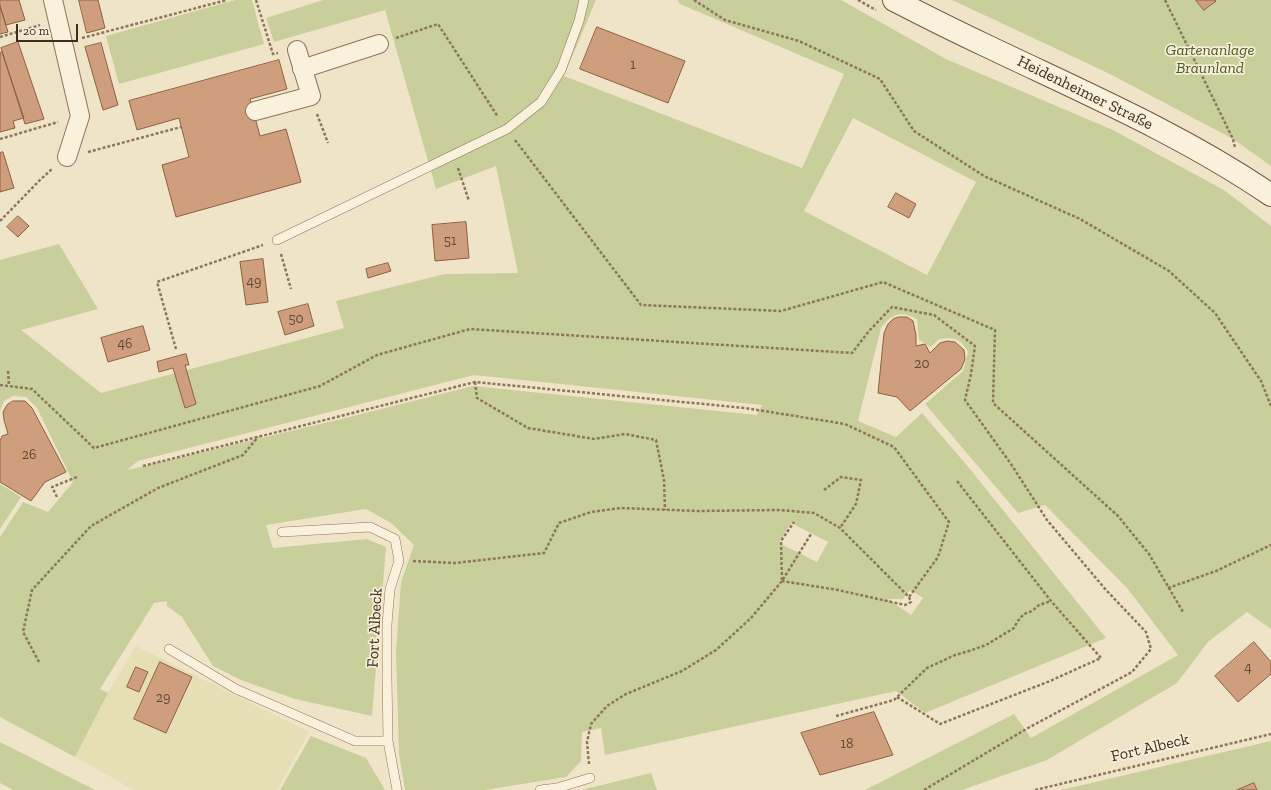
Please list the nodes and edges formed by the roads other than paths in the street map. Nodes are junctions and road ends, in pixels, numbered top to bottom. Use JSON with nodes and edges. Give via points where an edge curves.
{"nodes":[{"id":1,"x":53,"y":0,"type":"edge"},
{"id":2,"x":584,"y":0,"type":"edge"},
{"id":3,"x":894,"y":0,"type":"edge"},
{"id":4,"x":379,"y":44,"type":"road end"},
{"id":5,"x":297,"y":50,"type":"road end"},
{"id":6,"x":302,"y":69,"type":"junction"},
{"id":7,"x":255,"y":111,"type":"dead end"},
{"id":8,"x":67,"y":157,"type":"road end"},
{"id":9,"x":1271,"y":195,"type":"edge"},
{"id":10,"x":277,"y":240,"type":"road end"},
{"id":11,"x":282,"y":532,"type":"dead end"},
{"id":12,"x":169,"y":649,"type":"dead end"},
{"id":13,"x":388,"y":741,"type":"junction"},
{"id":14,"x":590,"y":778,"type":"road end"},
{"id":15,"x":397,"y":790,"type":"edge"},
{"id":16,"x":540,"y":790,"type":"edge"}],
"edges":[{"from":1,"to":8,"type":"street","via":[[80,116]]},
{"from":2,"to":10,"type":"lane","via":[[561,70],[541,102],[507,129]]},
{"from":3,"to":9,"type":"main road","name":"Heidenheimer Straße","via":[[1172,136],[1240,174]]},
{"from":4,"to":6,"type":"street"},
{"from":5,"to":6,"type":"street"},
{"from":6,"to":7,"type":"street","via":[[311,96]]},
{"from":11,"to":13,"type":"lane","name":"Fort Albeck","via":[[370,527],[395,539],[399,561],[390,589],[387,624]]},
{"from":12,"to":13,"type":"lane","via":[[236,689],[355,741]]},
{"from":13,"to":15,"type":"lane","name":"Fort Albeck"},
{"from":14,"to":16,"type":"lane","via":[[557,788]]}]}
